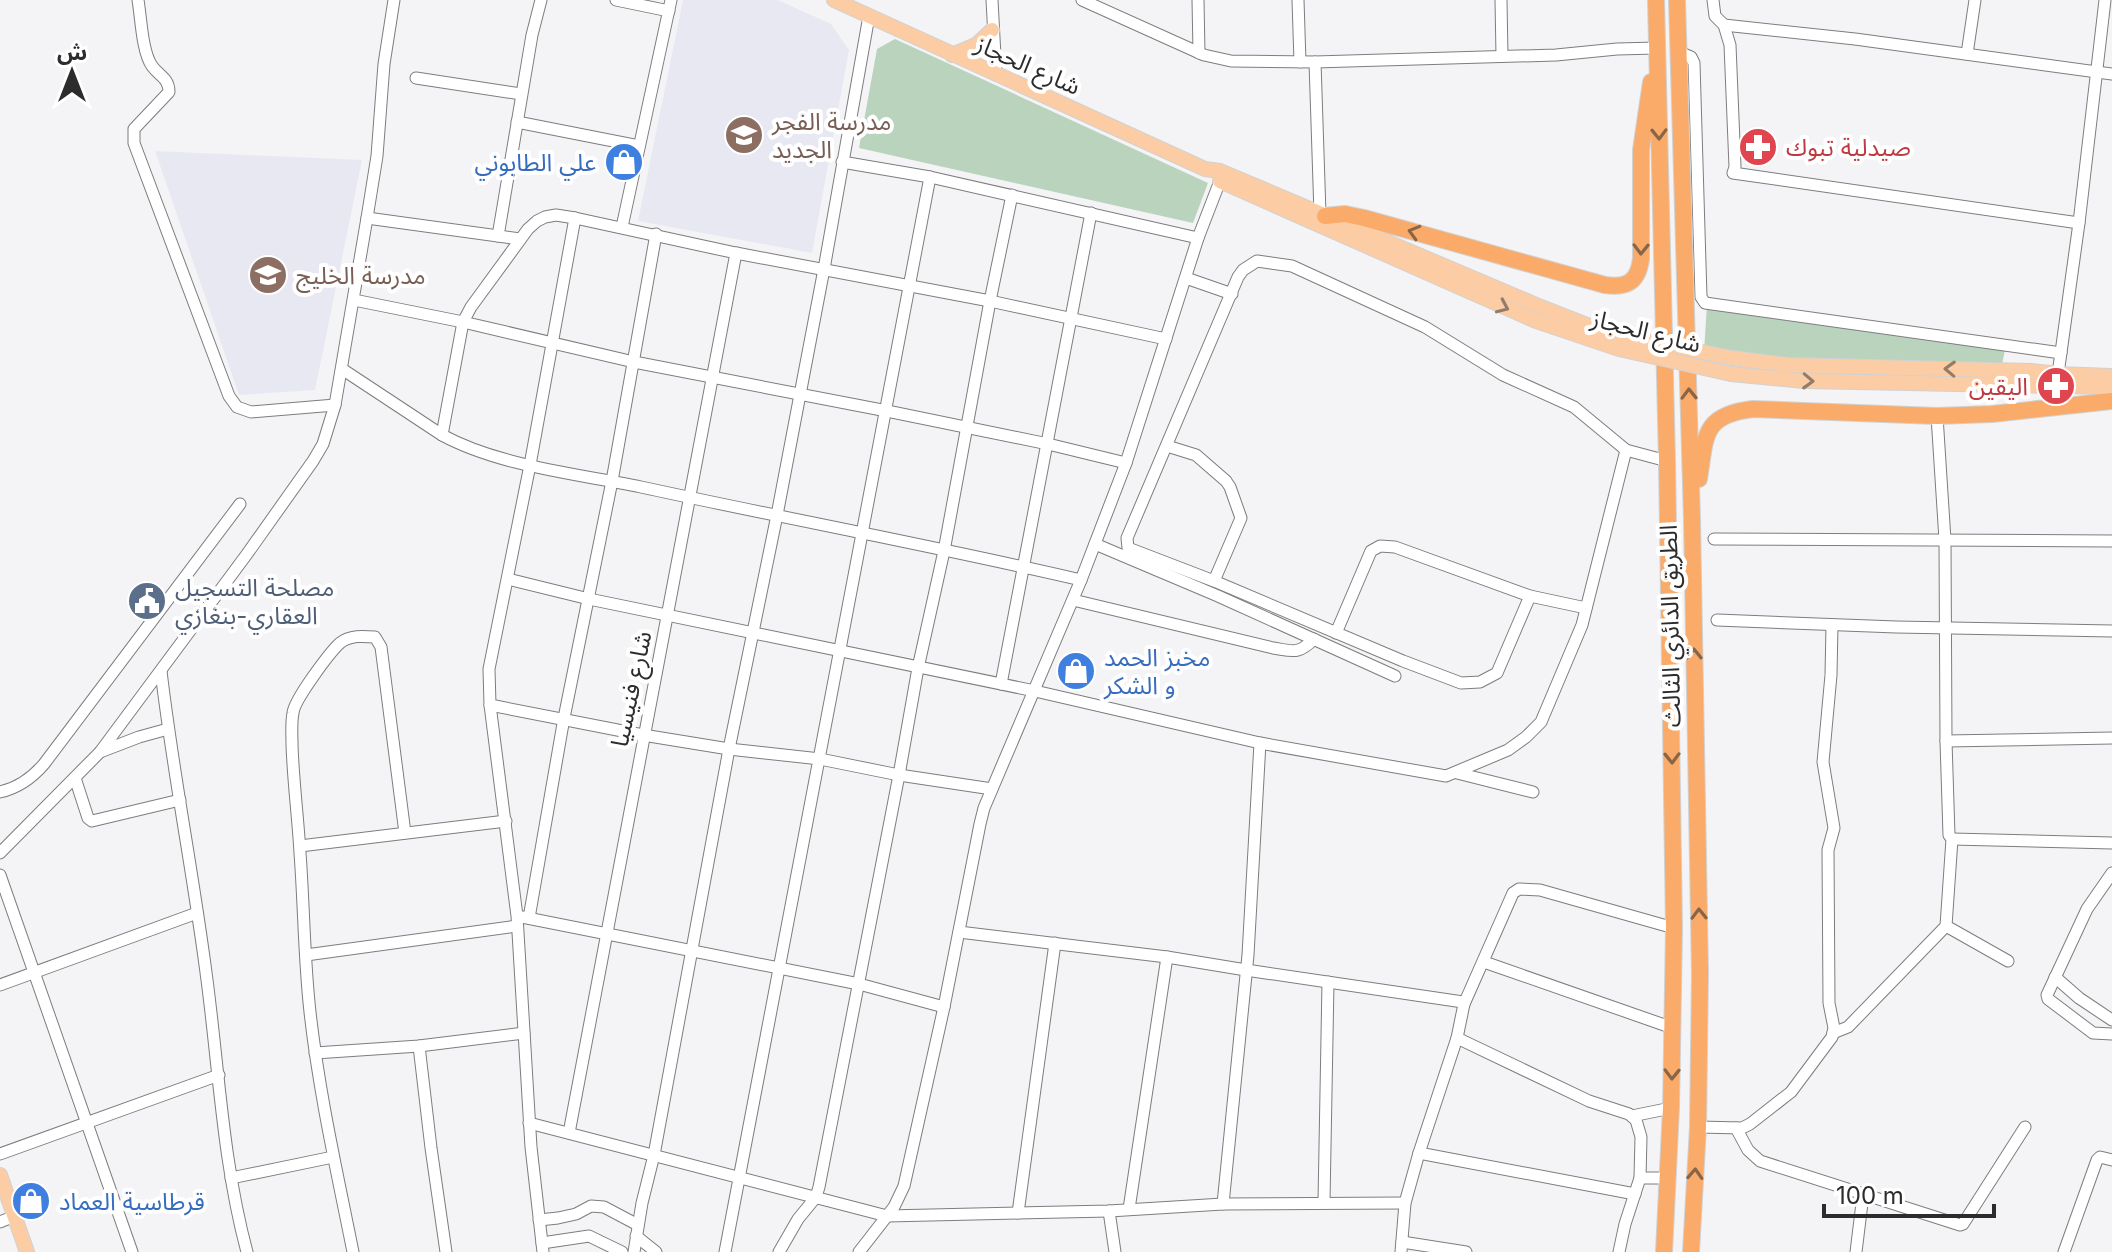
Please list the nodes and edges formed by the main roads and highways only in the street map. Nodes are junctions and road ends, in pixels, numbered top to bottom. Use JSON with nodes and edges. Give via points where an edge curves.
{"nodes":[{"id":1,"x":834,"y":0,"type":"edge"},
{"id":2,"x":1656,"y":0,"type":"edge"},
{"id":3,"x":1677,"y":0,"type":"edge"},
{"id":4,"x":992,"y":30,"type":"road end"},
{"id":5,"x":952,"y":55,"type":"junction"},
{"id":6,"x":1657,"y":55,"type":"junction"},
{"id":7,"x":1205,"y":169,"type":"junction"},
{"id":8,"x":1322,"y":215,"type":"junction"},
{"id":9,"x":1621,"y":342,"type":"junction"},
{"id":10,"x":2112,"y":376,"type":"edge"},
{"id":11,"x":2112,"y":387,"type":"edge"},
{"id":12,"x":2112,"y":401,"type":"edge"},
{"id":13,"x":1692,"y":520,"type":"junction"},
{"id":14,"x":0,"y":1175,"type":"edge"},
{"id":15,"x":27,"y":1252,"type":"edge"},
{"id":16,"x":1664,"y":1252,"type":"edge"},
{"id":17,"x":1691,"y":1252,"type":"edge"}],
"edges":[{"from":1,"to":5,"type":"main road","name":"شارع الحجاز"},
{"from":2,"to":6,"type":"highway","name":"الطريق الدائري الثالث"},
{"from":13,"to":3,"type":"highway","name":"الطريق الدائري الثالث","one_way":true},
{"from":4,"to":5,"type":"main road","via":[[976,45]]},
{"from":5,"to":7,"type":"main road","name":"شارع الحجاز"},
{"from":6,"to":8,"type":"highway","one_way":true,"via":[[1641,150],[1640,269],[1628,283],[1605,285],[1364,218]]},
{"from":6,"to":16,"type":"highway","name":"الطريق الدائري الثالث","one_way":true,"via":[[1674,928]]},
{"from":7,"to":8,"type":"main road","name":"شارع الحجاز"},
{"from":7,"to":9,"type":"main road","name":"شارع الحجاز","one_way":true,"via":[[1220,181],[1536,321]]},
{"from":8,"to":9,"type":"main road","name":"شارع الحجاز"},
{"from":10,"to":9,"type":"main road","name":"شارع الحجاز","one_way":true,"bridge":true,"via":[[1788,365]]},
{"from":9,"to":11,"type":"main road","name":"شارع الحجاز","one_way":true,"bridge":true,"via":[[1731,374],[1804,381]]},
{"from":12,"to":13,"type":"highway","via":[[1937,416],[1731,411],[1715,421],[1705,438]]},
{"from":17,"to":13,"type":"highway","name":"الطريق الدائري الثالث","one_way":true,"via":[[1700,974]]},
{"from":14,"to":15,"type":"main road"}]}
